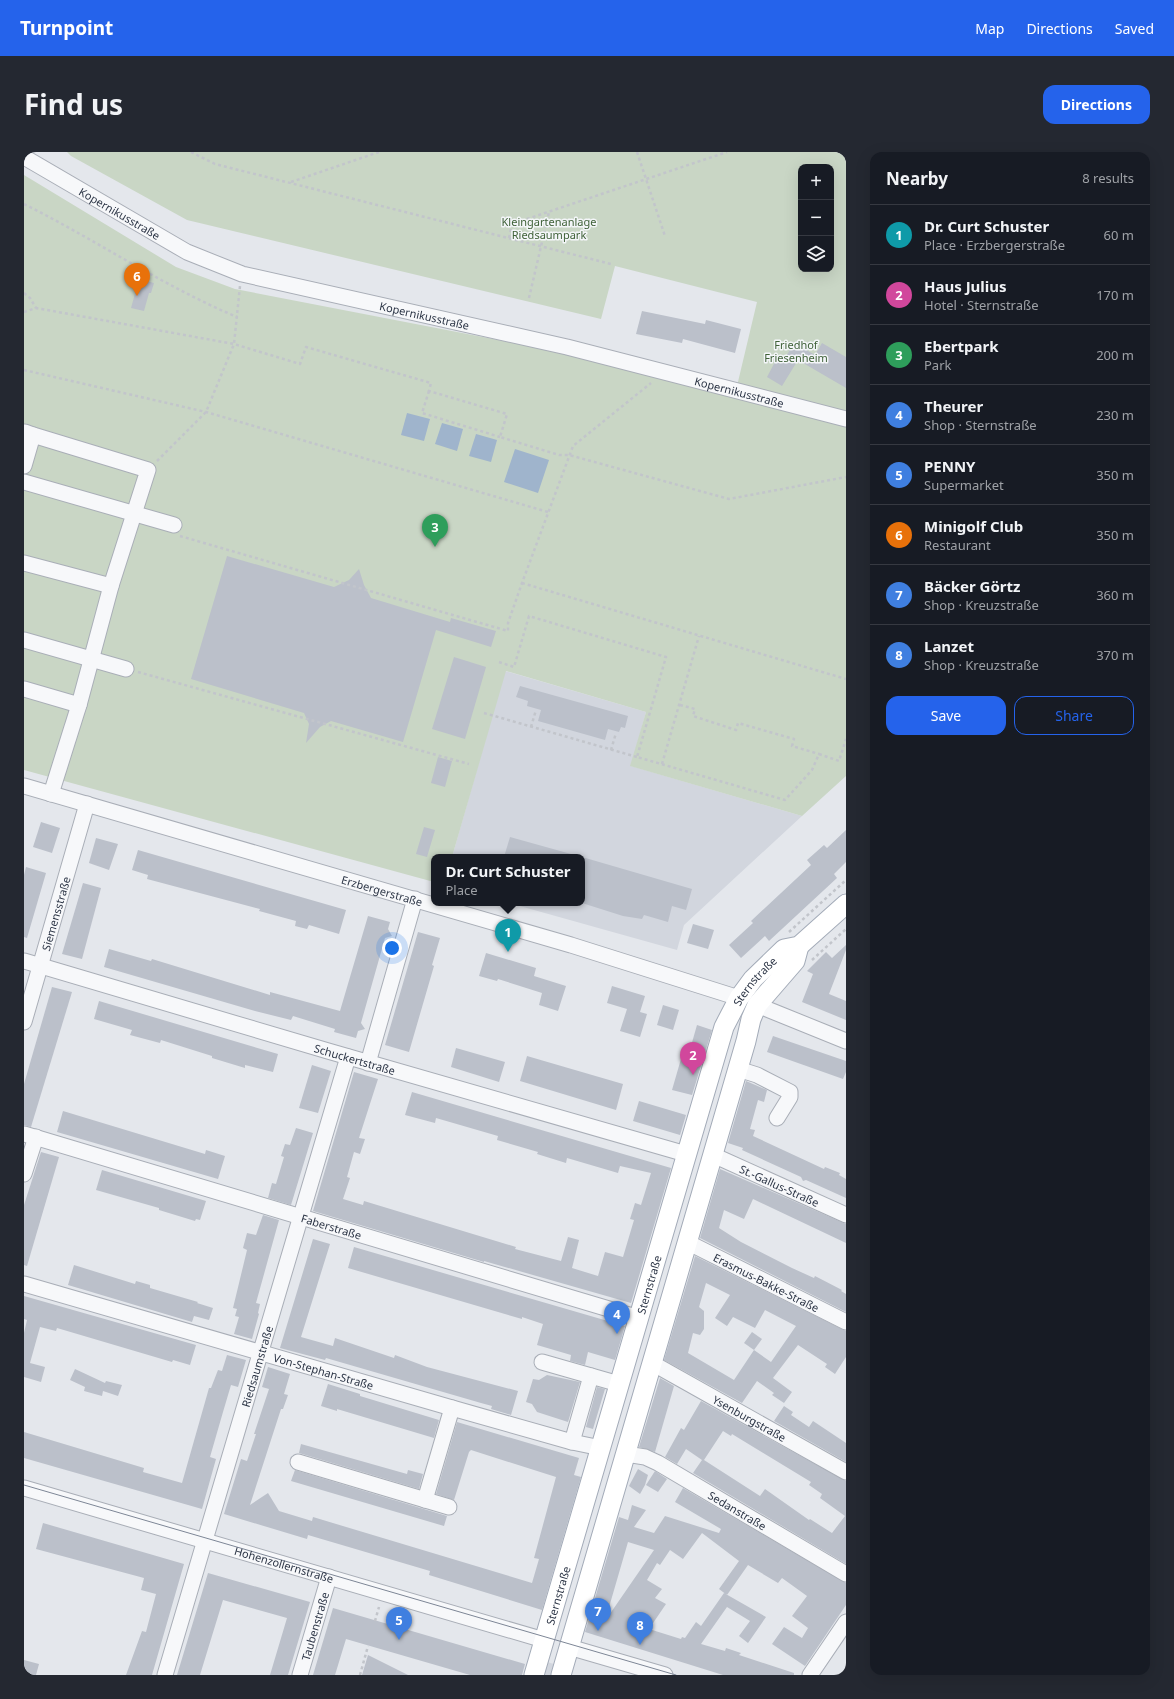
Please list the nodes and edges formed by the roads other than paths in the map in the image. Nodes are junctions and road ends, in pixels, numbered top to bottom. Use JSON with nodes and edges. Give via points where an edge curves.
{"nodes":[{"id":1,"x":24,"y":157,"type":"edge"},
{"id":2,"x":846,"y":419,"type":"edge"},
{"id":3,"x":29,"y":433,"type":"edge"},
{"id":4,"x":24,"y":466,"type":"edge"},
{"id":5,"x":24,"y":482,"type":"edge"},
{"id":6,"x":134,"y":514,"type":"junction"},
{"id":7,"x":174,"y":525,"type":"road end"},
{"id":8,"x":24,"y":563,"type":"edge"},
{"id":9,"x":110,"y":586,"type":"junction"},
{"id":10,"x":24,"y":640,"type":"edge"},
{"id":11,"x":91,"y":659,"type":"junction"},
{"id":12,"x":126,"y":669,"type":"road end"},
{"id":13,"x":24,"y":689,"type":"edge"},
{"id":14,"x":79,"y":705,"type":"junction"},
{"id":15,"x":24,"y":786,"type":"edge"},
{"id":16,"x":51,"y":794,"type":"junction"},
{"id":17,"x":87,"y":804,"type":"junction"},
{"id":18,"x":415,"y":900,"type":"junction"},
{"id":19,"x":846,"y":904,"type":"edge"},
{"id":20,"x":431,"y":905,"type":"edge"},
{"id":21,"x":436,"y":906,"type":"edge"},
{"id":22,"x":800,"y":946,"type":"junction"},
{"id":23,"x":24,"y":960,"type":"edge"},
{"id":24,"x":41,"y":965,"type":"junction"},
{"id":25,"x":739,"y":998,"type":"junction"},
{"id":26,"x":757,"y":1005,"type":"junction"},
{"id":27,"x":24,"y":1022,"type":"edge"},
{"id":28,"x":846,"y":1041,"type":"edge"},
{"id":29,"x":348,"y":1057,"type":"junction"},
{"id":30,"x":368,"y":1063,"type":"junction"},
{"id":31,"x":738,"y":1070,"type":"junction"},
{"id":32,"x":777,"y":1118,"type":"dead end"},
{"id":33,"x":30,"y":1135,"type":"edge"},
{"id":34,"x":686,"y":1154,"type":"junction"},
{"id":35,"x":713,"y":1155,"type":"junction"},
{"id":36,"x":24,"y":1174,"type":"edge"},
{"id":37,"x":846,"y":1215,"type":"edge"},
{"id":38,"x":300,"y":1217,"type":"junction"},
{"id":39,"x":688,"y":1242,"type":"junction"},
{"id":40,"x":24,"y":1284,"type":"edge"},
{"id":41,"x":639,"y":1318,"type":"junction"},
{"id":42,"x":846,"y":1322,"type":"edge"},
{"id":43,"x":664,"y":1324,"type":"junction"},
{"id":44,"x":260,"y":1353,"type":"junction"},
{"id":45,"x":542,"y":1362,"type":"dead end"},
{"id":46,"x":652,"y":1363,"type":"junction"},
{"id":47,"x":591,"y":1376,"type":"junction"},
{"id":48,"x":619,"y":1384,"type":"junction"},
{"id":49,"x":452,"y":1408,"type":"junction"},
{"id":50,"x":572,"y":1442,"type":"junction"},
{"id":51,"x":601,"y":1448,"type":"junction"},
{"id":52,"x":626,"y":1454,"type":"junction"},
{"id":53,"x":298,"y":1462,"type":"dead end"},
{"id":54,"x":846,"y":1472,"type":"edge"},
{"id":55,"x":24,"y":1488,"type":"edge"},
{"id":56,"x":425,"y":1500,"type":"junction"},
{"id":57,"x":449,"y":1507,"type":"dead end"},
{"id":58,"x":205,"y":1541,"type":"junction"},
{"id":59,"x":846,"y":1574,"type":"edge"},
{"id":60,"x":329,"y":1577,"type":"junction"},
{"id":61,"x":846,"y":1622,"type":"edge"},
{"id":62,"x":544,"y":1640,"type":"junction"},
{"id":63,"x":569,"y":1647,"type":"junction"},
{"id":64,"x":165,"y":1675,"type":"edge"},
{"id":65,"x":300,"y":1675,"type":"edge"},
{"id":66,"x":534,"y":1675,"type":"edge"},
{"id":67,"x":561,"y":1675,"type":"edge"},
{"id":68,"x":665,"y":1675,"type":"edge"},
{"id":69,"x":810,"y":1675,"type":"edge"}],
"edges":[{"from":1,"to":2,"type":"street","name":"Kopernikusstraße","via":[[187,252],[242,274],[520,336]]},
{"from":3,"to":4,"type":"street"},
{"from":3,"to":6,"type":"street","via":[[148,470]]},
{"from":5,"to":6,"type":"street"},
{"from":6,"to":7,"type":"street"},
{"from":6,"to":9,"type":"street"},
{"from":8,"to":9,"type":"street"},
{"from":9,"to":11,"type":"street"},
{"from":10,"to":11,"type":"street"},
{"from":11,"to":12,"type":"street"},
{"from":11,"to":14,"type":"street"},
{"from":13,"to":14,"type":"street"},
{"from":14,"to":16,"type":"street"},
{"from":15,"to":16,"type":"street","name":"Erzbergerstraße"},
{"from":16,"to":17,"type":"street","name":"Erzbergerstraße"},
{"from":17,"to":18,"type":"street","name":"Erzbergerstraße"},
{"from":17,"to":24,"type":"street","name":"Siemensstraße"},
{"from":18,"to":20,"type":"street","name":"Erzbergerstraße"},
{"from":18,"to":30,"type":"street"},
{"from":19,"to":22,"type":"main road","name":"Sternstraße"},
{"from":21,"to":25,"type":"street","name":"Erzbergerstraße"},
{"from":22,"to":25,"type":"main road","name":"Sternstraße","via":[[784,949],[753,979]]},
{"from":22,"to":26,"type":"main road","name":"Sternstraße","via":[[795,961]]},
{"from":23,"to":24,"type":"street","name":"Schuckertstraße"},
{"from":24,"to":27,"type":"street","name":"Siemensstraße"},
{"from":24,"to":29,"type":"street","name":"Schuckertstraße"},
{"from":25,"to":26,"type":"main road"},
{"from":25,"to":34,"type":"main road","name":"Sternstraße","via":[[724,1027]]},
{"from":26,"to":28,"type":"street"},
{"from":26,"to":31,"type":"main road","name":"Sternstraße"},
{"from":29,"to":30,"type":"street","name":"Schuckertstraße"},
{"from":29,"to":38,"type":"street","name":"Riedsaumstraße"},
{"from":30,"to":34,"type":"street","name":"Schuckertstraße"},
{"from":31,"to":32,"type":"street","via":[[757,1075],[790,1092],[790,1097]]},
{"from":31,"to":35,"type":"main road","name":"Sternstraße"},
{"from":33,"to":36,"type":"street"},
{"from":33,"to":38,"type":"street","name":"Faberstraße"},
{"from":34,"to":35,"type":"main road"},
{"from":34,"to":41,"type":"main road","name":"Sternstraße"},
{"from":35,"to":37,"type":"street","name":"St.-Gallus-Straße"},
{"from":35,"to":39,"type":"main road","name":"Sternstraße"},
{"from":38,"to":41,"type":"street","name":"Faberstraße"},
{"from":38,"to":44,"type":"street","name":"Riedsaumstraße"},
{"from":39,"to":42,"type":"street","name":"Erasmus-Bakke-Straße"},
{"from":39,"to":43,"type":"main road","name":"Sternstraße"},
{"from":40,"to":44,"type":"street","name":"Von-Stephan-Straße"},
{"from":41,"to":43,"type":"main road"},
{"from":41,"to":48,"type":"main road","name":"Sternstraße"},
{"from":43,"to":46,"type":"main road","name":"Sternstraße"},
{"from":44,"to":49,"type":"street","name":"Von-Stephan-Straße"},
{"from":44,"to":58,"type":"street","name":"Riedsaumstraße"},
{"from":45,"to":47,"type":"street"},
{"from":46,"to":52,"type":"main road","name":"Sternstraße"},
{"from":46,"to":54,"type":"street","name":"Ysenburgstraße"},
{"from":47,"to":48,"type":"street"},
{"from":47,"to":50,"type":"street"},
{"from":48,"to":51,"type":"main road","name":"Sternstraße"},
{"from":49,"to":50,"type":"street","name":"Von-Stephan-Straße"},
{"from":49,"to":56,"type":"street"},
{"from":50,"to":51,"type":"street","name":"Von-Stephan-Straße"},
{"from":51,"to":52,"type":"main road"},
{"from":51,"to":62,"type":"main road","name":"Sternstraße"},
{"from":52,"to":59,"type":"street","name":"Sedanstraße","via":[[645,1457],[658,1463]]},
{"from":52,"to":63,"type":"main road","name":"Sternstraße"},
{"from":53,"to":56,"type":"street"},
{"from":55,"to":58,"type":"street","name":"Hohenzollernstraße"},
{"from":56,"to":57,"type":"street"},
{"from":58,"to":60,"type":"street","name":"Hohenzollernstraße"},
{"from":58,"to":64,"type":"street","name":"Riedsaumstraße"},
{"from":60,"to":62,"type":"street","name":"Hohenzollernstraße"},
{"from":60,"to":65,"type":"street","name":"Taubenstraße"},
{"from":61,"to":69,"type":"street"},
{"from":62,"to":63,"type":"main road"},
{"from":62,"to":66,"type":"main road","name":"Sternstraße"},
{"from":63,"to":67,"type":"main road","name":"Sternstraße"},
{"from":63,"to":68,"type":"street"}]}
